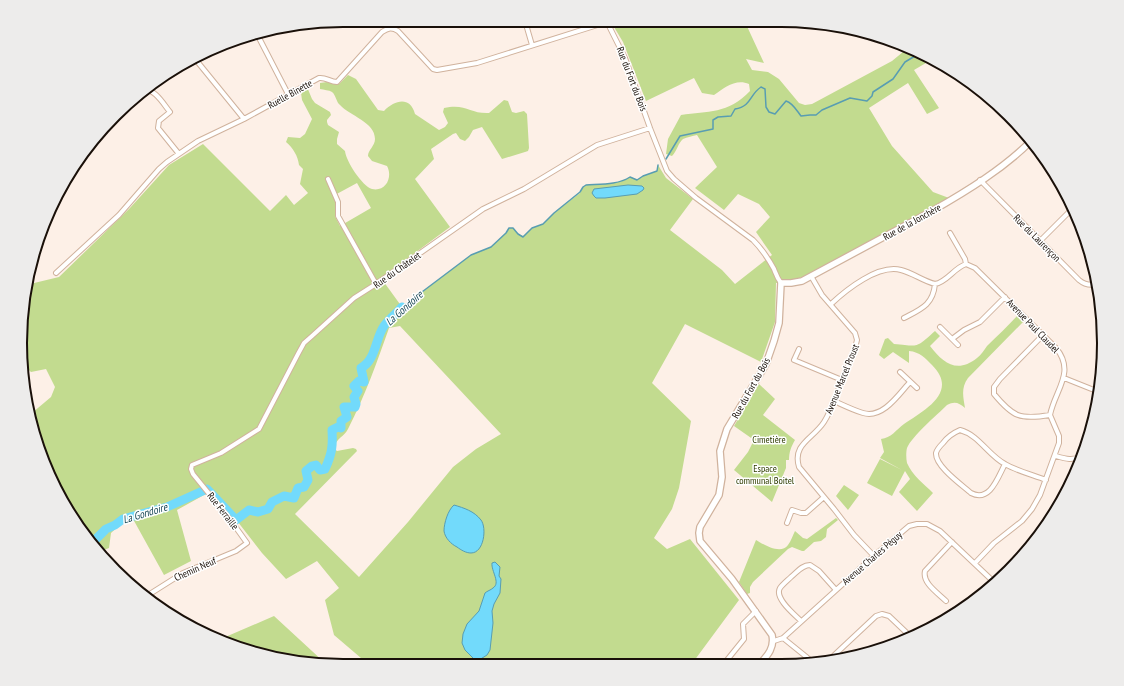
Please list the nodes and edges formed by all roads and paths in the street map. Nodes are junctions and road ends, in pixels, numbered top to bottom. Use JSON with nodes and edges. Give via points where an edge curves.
{"nodes":[{"id":1,"x":527,"y":27,"type":"edge"},
{"id":2,"x":591,"y":27,"type":"edge"},
{"id":3,"x":610,"y":27,"type":"edge"},
{"id":4,"x":259,"y":39,"type":"edge"},
{"id":5,"x":532,"y":45,"type":"junction"},
{"id":6,"x":198,"y":62,"type":"edge"},
{"id":7,"x":152,"y":91,"type":"edge"},
{"id":8,"x":288,"y":94,"type":"junction"},
{"id":9,"x":244,"y":119,"type":"junction"},
{"id":10,"x":650,"y":128,"type":"junction"},
{"id":11,"x":1027,"y":145,"type":"edge"},
{"id":12,"x":179,"y":154,"type":"junction"},
{"id":13,"x":328,"y":179,"type":"dead end"},
{"id":14,"x":980,"y":180,"type":"junction"},
{"id":15,"x":1068,"y":212,"type":"edge"},
{"id":16,"x":950,"y":233,"type":"dead end"},
{"id":17,"x":1040,"y":241,"type":"junction"},
{"id":18,"x":966,"y":264,"type":"junction"},
{"id":19,"x":56,"y":273,"type":"dead end"},
{"id":20,"x":811,"y":276,"type":"junction"},
{"id":21,"x":781,"y":283,"type":"junction"},
{"id":22,"x":376,"y":284,"type":"junction"},
{"id":23,"x":935,"y":284,"type":"junction"},
{"id":24,"x":1092,"y":285,"type":"edge"},
{"id":25,"x":1005,"y":297,"type":"junction"},
{"id":26,"x":830,"y":304,"type":"junction"},
{"id":27,"x":904,"y":318,"type":"dead end"},
{"id":28,"x":940,"y":328,"type":"dead end"},
{"id":29,"x":1043,"y":335,"type":"junction"},
{"id":30,"x":952,"y":340,"type":"junction"},
{"id":31,"x":958,"y":345,"type":"dead end"},
{"id":32,"x":798,"y":349,"type":"dead end"},
{"id":33,"x":900,"y":372,"type":"dead end"},
{"id":34,"x":1064,"y":378,"type":"junction"},
{"id":35,"x":842,"y":380,"type":"junction"},
{"id":36,"x":910,"y":382,"type":"junction"},
{"id":37,"x":917,"y":388,"type":"dead end"},
{"id":38,"x":1093,"y":390,"type":"edge"},
{"id":39,"x":834,"y":401,"type":"junction"},
{"id":40,"x":1050,"y":415,"type":"junction"},
{"id":41,"x":1056,"y":456,"type":"junction"},
{"id":42,"x":1075,"y":459,"type":"edge"},
{"id":43,"x":1005,"y":464,"type":"junction"},
{"id":44,"x":193,"y":474,"type":"joint"},
{"id":45,"x":1046,"y":480,"type":"junction"},
{"id":46,"x":824,"y":497,"type":"junction"},
{"id":47,"x":787,"y":523,"type":"dead end"},
{"id":48,"x":952,"y":542,"type":"junction"},
{"id":49,"x":247,"y":543,"type":"joint"},
{"id":50,"x":874,"y":556,"type":"junction"},
{"id":51,"x":974,"y":563,"type":"junction"},
{"id":52,"x":991,"y":579,"type":"edge"},
{"id":53,"x":836,"y":590,"type":"junction"},
{"id":54,"x":150,"y":594,"type":"edge"},
{"id":55,"x":946,"y":601,"type":"dead end"},
{"id":56,"x":756,"y":611,"type":"junction"},
{"id":57,"x":801,"y":621,"type":"junction"},
{"id":58,"x":907,"y":633,"type":"edge"},
{"id":59,"x":783,"y":638,"type":"junction"},
{"id":60,"x":774,"y":641,"type":"junction"},
{"id":61,"x":836,"y":654,"type":"edge"},
{"id":62,"x":807,"y":657,"type":"edge"},
{"id":63,"x":728,"y":659,"type":"edge"},
{"id":64,"x":764,"y":659,"type":"edge"}],
"edges":[{"from":1,"to":5,"type":"street"},
{"from":2,"to":5,"type":"street","name":"Ruelle Binette"},
{"from":3,"to":10,"type":"street","name":"Rue du Fort du Bois","via":[[626,58]]},
{"from":4,"to":8,"type":"street"},
{"from":5,"to":8,"type":"street","name":"Ruelle Binette","via":[[477,63],[437,70],[432,69],[395,28],[389,28],[382,32],[337,82],[323,77]]},
{"from":6,"to":9,"type":"street"},
{"from":7,"to":12,"type":"street","via":[[170,112],[159,121],[158,128]]},
{"from":8,"to":9,"type":"street","name":"Ruelle Binette"},
{"from":9,"to":12,"type":"street","name":"Ruelle Binette","via":[[198,141]]},
{"from":10,"to":21,"type":"street","name":"Rue du Fort du Bois","via":[[667,171],[696,198],[762,248]]},
{"from":10,"to":22,"type":"street","name":"Rue du Châtelet","via":[[597,145],[524,189],[483,209]]},
{"from":11,"to":14,"type":"street","name":"Rue de la Jonchère","via":[[1015,157]]},
{"from":12,"to":19,"type":"street","name":"Ruelle Binette","via":[[159,170],[119,215]]},
{"from":13,"to":22,"type":"street","via":[[338,202],[338,216]]},
{"from":14,"to":17,"type":"street","name":"Rue du Laurençon"},
{"from":14,"to":20,"type":"street","name":"Rue de la Jonchère","via":[[932,211]]},
{"from":15,"to":17,"type":"street"},
{"from":16,"to":18,"type":"street"},
{"from":17,"to":24,"type":"street","name":"Rue du Laurençon","via":[[1083,284]]},
{"from":18,"to":23,"type":"street","via":[[940,284]]},
{"from":18,"to":25,"type":"street","name":"Avenue Paul Claudel","via":[[975,268]]},
{"from":20,"to":21,"type":"street","name":"Rue de la Jonchère","via":[[791,283]]},
{"from":20,"to":26,"type":"street","name":"Avenue Marcel Proust"},
{"from":21,"to":56,"type":"street","name":"Rue du Fort du Bois","via":[[779,323],[774,341],[766,364],[727,429],[720,451],[722,477],[719,495],[699,533],[700,541]]},
{"from":22,"to":44,"type":"street","name":"Rue du Châtelet","via":[[348,302],[304,343],[259,429],[221,453],[192,465]]},
{"from":23,"to":26,"type":"street","via":[[902,270],[886,269],[846,290]]},
{"from":23,"to":27,"type":"street","via":[[934,293],[926,306]]},
{"from":25,"to":29,"type":"street","name":"Avenue Paul Claudel"},
{"from":25,"to":30,"type":"street","via":[[980,322]]},
{"from":26,"to":35,"type":"street","name":"Avenue Marcel Proust","via":[[850,326],[857,340]]},
{"from":28,"to":30,"type":"street"},
{"from":29,"to":34,"type":"street","name":"Avenue Paul Claudel","via":[[1064,359]]},
{"from":29,"to":40,"type":"street","via":[[1000,379],[994,387],[994,394],[1010,411],[1019,416],[1027,418]]},
{"from":30,"to":31,"type":"street"},
{"from":32,"to":35,"type":"street","via":[[794,360]]},
{"from":33,"to":36,"type":"street"},
{"from":34,"to":38,"type":"street"},
{"from":34,"to":40,"type":"street","name":"Avenue Paul Claudel"},
{"from":35,"to":39,"type":"street","name":"Avenue Marcel Proust"},
{"from":36,"to":37,"type":"street"},
{"from":36,"to":39,"type":"street","via":[[885,408],[875,413],[863,413]]},
{"from":39,"to":46,"type":"street","name":"Avenue Marcel Proust","via":[[824,423],[800,447],[797,458],[799,467]]},
{"from":40,"to":41,"type":"street","via":[[1059,436]]},
{"from":41,"to":42,"type":"street"},
{"from":41,"to":45,"type":"street"},
{"from":43,"to":43,"type":"street","via":[[971,435],[960,430],[946,439],[936,453],[937,460],[942,466],[975,495],[984,495],[991,490]]},
{"from":43,"to":45,"type":"street"},
{"from":44,"to":49,"type":"street","name":"Rue Ferraille"},
{"from":45,"to":51,"type":"street","via":[[1038,500],[1022,521]]},
{"from":46,"to":47,"type":"street","via":[[806,513],[792,510]]},
{"from":46,"to":50,"type":"street","name":"Avenue Marcel Proust"},
{"from":48,"to":50,"type":"street","name":"Avenue Charles Péguy","via":[[935,528],[927,524],[917,524],[908,526]]},
{"from":48,"to":51,"type":"street","name":"Avenue Charles Péguy"},
{"from":48,"to":55,"type":"street","via":[[924,575],[928,583]]},
{"from":49,"to":54,"type":"street","name":"Chemin Neuf","via":[[236,551],[183,573]]},
{"from":50,"to":53,"type":"street","name":"Avenue Charles Péguy"},
{"from":51,"to":52,"type":"street","name":"Avenue Charles Péguy"},
{"from":53,"to":57,"type":"street","name":"Avenue Charles Péguy"},
{"from":53,"to":57,"type":"street","via":[[819,570],[810,565],[802,567],[779,589],[778,594]]},
{"from":56,"to":60,"type":"street","name":"Rue du Fort du Bois"},
{"from":56,"to":63,"type":"street","via":[[743,624],[744,639]]},
{"from":57,"to":59,"type":"street","name":"Avenue Charles Péguy"},
{"from":58,"to":61,"type":"street","via":[[889,616],[882,614],[876,616]]},
{"from":59,"to":60,"type":"street","name":"Avenue Charles Péguy"},
{"from":59,"to":62,"type":"street"},
{"from":60,"to":64,"type":"street"}]}
